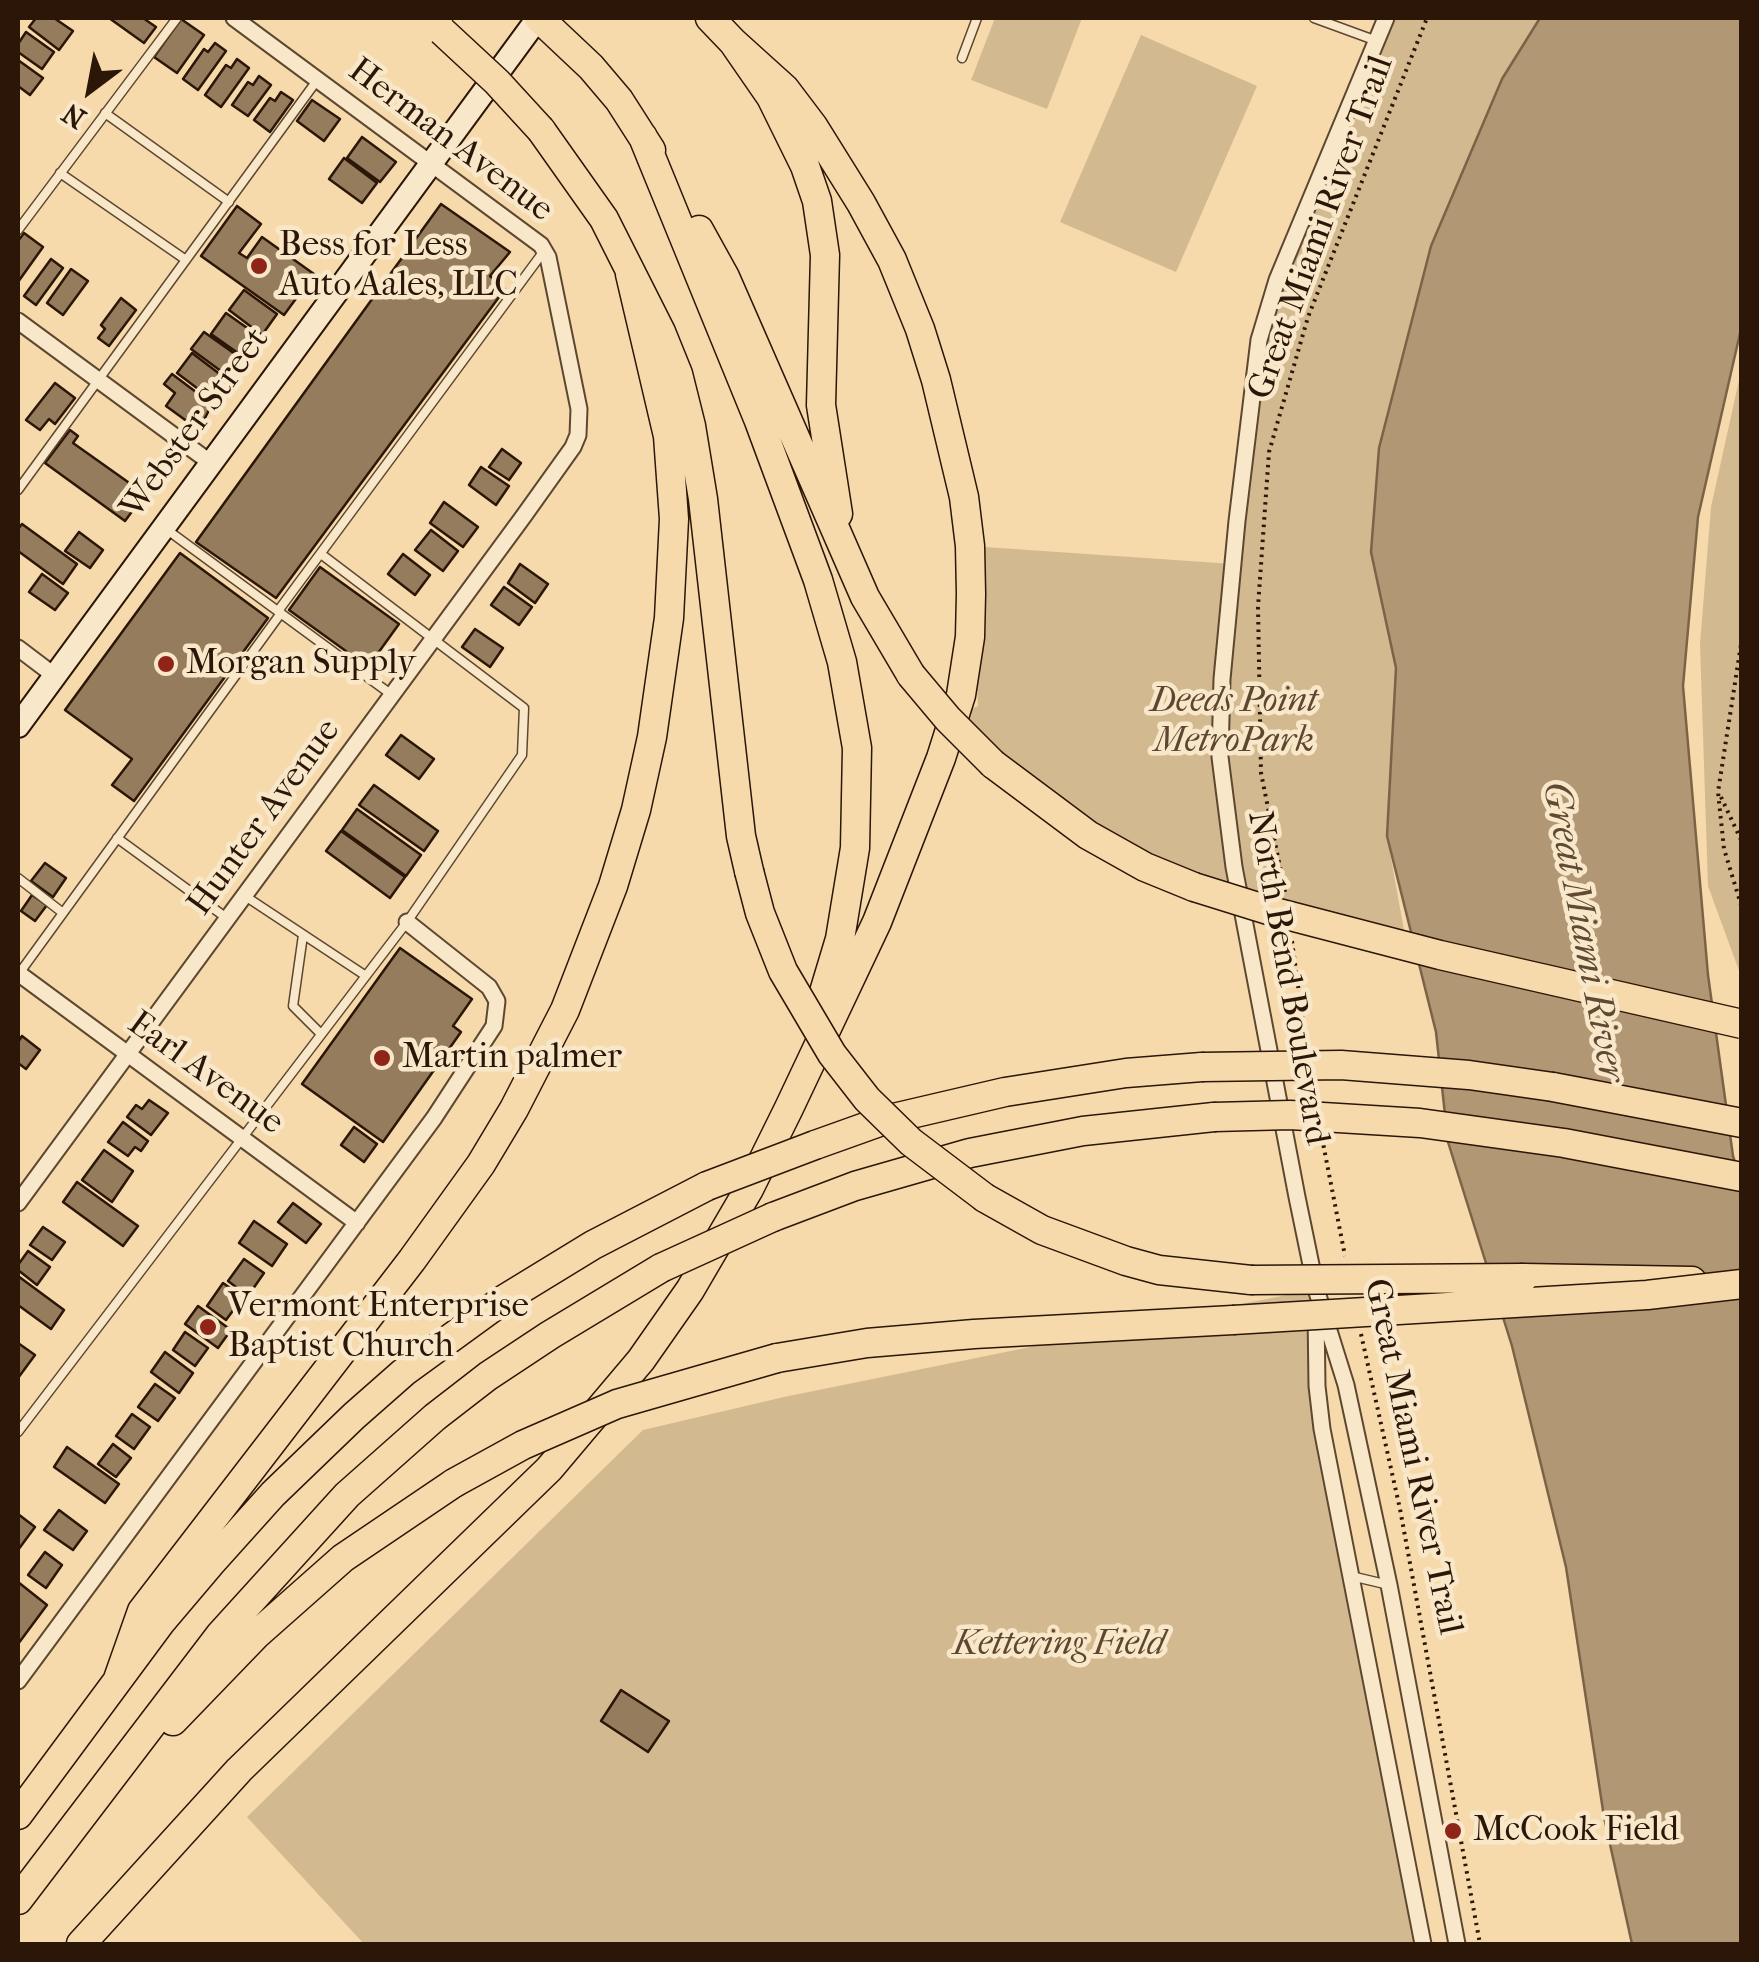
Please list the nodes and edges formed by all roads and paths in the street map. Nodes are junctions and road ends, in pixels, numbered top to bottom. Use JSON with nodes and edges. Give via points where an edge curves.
{"nodes":[{"id":1,"x":176,"y":18,"type":"edge"},
{"id":2,"x":234,"y":18,"type":"edge"},
{"id":3,"x":539,"y":18,"type":"edge"},
{"id":4,"x":710,"y":18,"type":"edge"},
{"id":5,"x":977,"y":18,"type":"edge"},
{"id":6,"x":1314,"y":18,"type":"edge"},
{"id":7,"x":1386,"y":18,"type":"edge"},
{"id":8,"x":1427,"y":18,"type":"edge"},
{"id":9,"x":433,"y":24,"type":"edge"},
{"id":10,"x":733,"y":42,"type":"junction"},
{"id":11,"x":1377,"y":42,"type":"junction"},
{"id":12,"x":962,"y":58,"type":"dead end"},
{"id":13,"x":318,"y":79,"type":"junction"},
{"id":14,"x":105,"y":113,"type":"junction"},
{"id":15,"x":643,"y":137,"type":"junction"},
{"id":16,"x":431,"y":162,"type":"junction"},
{"id":17,"x":60,"y":174,"type":"junction"},
{"id":18,"x":228,"y":202,"type":"junction"},
{"id":19,"x":18,"y":230,"type":"edge"},
{"id":20,"x":544,"y":250,"type":"junction"},
{"id":21,"x":186,"y":260,"type":"junction"},
{"id":22,"x":630,"y":274,"type":"junction"},
{"id":23,"x":18,"y":321,"type":"edge"},
{"id":24,"x":568,"y":353,"type":"joint"},
{"id":25,"x":97,"y":379,"type":"junction"},
{"id":26,"x":211,"y":463,"type":"junction"},
{"id":27,"x":18,"y":490,"type":"edge"},
{"id":28,"x":164,"y":527,"type":"junction"},
{"id":29,"x":844,"y":550,"type":"junction"},
{"id":30,"x":321,"y":554,"type":"junction"},
{"id":31,"x":280,"y":612,"type":"junction"},
{"id":32,"x":1742,"y":638,"type":"edge"},
{"id":33,"x":434,"y":639,"type":"junction"},
{"id":34,"x":18,"y":648,"type":"edge"},
{"id":35,"x":54,"y":676,"type":"junction"},
{"id":36,"x":392,"y":695,"type":"junction"},
{"id":37,"x":18,"y":726,"type":"edge"},
{"id":38,"x":1718,"y":792,"type":"junction"},
{"id":39,"x":117,"y":838,"type":"junction"},
{"id":40,"x":1742,"y":842,"type":"edge"},
{"id":41,"x":1283,"y":874,"type":"dead end"},
{"id":42,"x":18,"y":878,"type":"edge"},
{"id":43,"x":245,"y":896,"type":"junction"},
{"id":44,"x":1742,"y":908,"type":"edge"},
{"id":45,"x":63,"y":913,"type":"junction"},
{"id":46,"x":228,"y":919,"type":"junction"},
{"id":47,"x":407,"y":922,"type":"junction"},
{"id":48,"x":303,"y":934,"type":"junction"},
{"id":49,"x":18,"y":974,"type":"edge"},
{"id":50,"x":366,"y":976,"type":"junction"},
{"id":51,"x":1298,"y":980,"type":"dead end"},
{"id":52,"x":1742,"y":1024,"type":"edge"},
{"id":53,"x":320,"y":1034,"type":"junction"},
{"id":54,"x":126,"y":1053,"type":"junction"},
{"id":55,"x":1307,"y":1058,"type":"dead end"},
{"id":56,"x":1553,"y":1086,"type":"junction"},
{"id":57,"x":1742,"y":1103,"type":"edge"},
{"id":58,"x":789,"y":1108,"type":"junction"},
{"id":59,"x":1742,"y":1124,"type":"edge"},
{"id":60,"x":1320,"y":1132,"type":"dead end"},
{"id":61,"x":240,"y":1137,"type":"junction"},
{"id":62,"x":1742,"y":1178,"type":"edge"},
{"id":63,"x":20,"y":1194,"type":"edge"},
{"id":64,"x":357,"y":1222,"type":"junction"},
{"id":65,"x":1346,"y":1260,"type":"dead end"},
{"id":66,"x":1742,"y":1283,"type":"edge"},
{"id":67,"x":1316,"y":1288,"type":"junction"},
{"id":68,"x":1360,"y":1334,"type":"dead end"},
{"id":69,"x":18,"y":1432,"type":"edge"},
{"id":70,"x":1351,"y":1576,"type":"junction"},
{"id":71,"x":1389,"y":1584,"type":"junction"},
{"id":72,"x":118,"y":1679,"type":"junction"},
{"id":73,"x":18,"y":1680,"type":"edge"},
{"id":74,"x":18,"y":1815,"type":"edge"},
{"id":75,"x":79,"y":1819,"type":"junction"},
{"id":76,"x":18,"y":1900,"type":"edge"},
{"id":77,"x":81,"y":1944,"type":"edge"},
{"id":78,"x":1422,"y":1944,"type":"edge"},
{"id":79,"x":1457,"y":1944,"type":"edge"},
{"id":80,"x":1480,"y":1944,"type":"edge"}],
"edges":[{"from":1,"to":14,"type":"lane"},
{"from":2,"to":13,"type":"street","name":"Herman Avenue"},
{"from":3,"to":15,"type":"highway","via":[[591,67]]},
{"from":3,"to":16,"type":"street","name":"Webster Street"},
{"from":4,"to":10,"type":"highway"},
{"from":5,"to":12,"type":"lane"},
{"from":6,"to":11,"type":"lane"},
{"from":7,"to":11,"type":"street","name":"North Bend Boulevard"},
{"from":8,"to":41,"type":"path","name":"Great Miami River Trail","via":[[1308,317],[1269,452],[1258,606],[1261,773]]},
{"from":9,"to":22,"type":"highway","bridge":true,"via":[[541,130],[604,220]]},
{"from":10,"to":29,"type":"highway","via":[[780,114],[817,202],[825,256],[821,406]]},
{"from":10,"to":58,"type":"highway","via":[[785,89],[813,126],[892,260],[954,443],[970,546],[970,636],[946,742],[877,922]]},
{"from":11,"to":67,"type":"street","name":"North Bend Boulevard","via":[[1277,280],[1259,340],[1219,724],[1234,867]]},
{"from":13,"to":16,"type":"street","name":"Herman Avenue"},
{"from":13,"to":18,"type":"lane"},
{"from":14,"to":17,"type":"lane"},
{"from":14,"to":18,"type":"lane"},
{"from":15,"to":29,"type":"highway","via":[[725,276]]},
{"from":15,"to":58,"type":"highway","via":[[818,580],[857,748],[855,848],[840,939]]},
{"from":16,"to":20,"type":"street","name":"Herman Avenue"},
{"from":16,"to":26,"type":"street","name":"Webster Street"},
{"from":17,"to":19,"type":"lane"},
{"from":17,"to":21,"type":"lane"},
{"from":18,"to":21,"type":"lane"},
{"from":20,"to":24,"type":"street","name":"Herman Avenue"},
{"from":20,"to":30,"type":"lane"},
{"from":21,"to":25,"type":"lane"},
{"from":22,"to":66,"type":"highway","bridge":true,"via":[[678,374],[691,426],[742,836],[760,913],[783,971],[832,1054],[911,1142],[985,1198],[1042,1230],[1159,1270],[1251,1280]]},
{"from":22,"to":72,"type":"highway","via":[[668,436],[674,518],[669,618],[652,737],[613,886],[565,1010],[481,1164],[142,1610]]},
{"from":23,"to":25,"type":"street"},
{"from":24,"to":33,"type":"street","name":"Hunter Avenue","via":[[580,416],[573,447]]},
{"from":25,"to":26,"type":"street"},
{"from":25,"to":27,"type":"lane"},
{"from":26,"to":28,"type":"street","name":"Webster Street"},
{"from":28,"to":31,"type":"lane"},
{"from":28,"to":35,"type":"street","name":"Webster Street"},
{"from":29,"to":52,"type":"highway","bridge":true,"via":[[864,598],[912,675],[969,742],[1088,835],[1145,867],[1194,887],[1440,955]]},
{"from":30,"to":31,"type":"lane"},
{"from":30,"to":33,"type":"lane"},
{"from":31,"to":36,"type":"lane"},
{"from":31,"to":39,"type":"lane"},
{"from":32,"to":38,"type":"path"},
{"from":33,"to":36,"type":"street","name":"Hunter Avenue"},
{"from":33,"to":47,"type":"lane","via":[[524,708],[522,755]]},
{"from":34,"to":35,"type":"street"},
{"from":35,"to":37,"type":"street","name":"Webster Street"},
{"from":36,"to":43,"type":"street","name":"Hunter Avenue"},
{"from":38,"to":40,"type":"path"},
{"from":38,"to":44,"type":"path","via":[[1724,849]]},
{"from":39,"to":45,"type":"lane"},
{"from":39,"to":46,"type":"lane"},
{"from":42,"to":45,"type":"lane"},
{"from":43,"to":46,"type":"street","name":"Hunter Avenue"},
{"from":43,"to":48,"type":"lane"},
{"from":45,"to":49,"type":"lane"},
{"from":46,"to":54,"type":"street","name":"Hunter Avenue"},
{"from":47,"to":50,"type":"lane"},
{"from":47,"to":64,"type":"street","via":[[484,982],[496,1000],[496,1017],[434,1118]]},
{"from":48,"to":50,"type":"lane"},
{"from":48,"to":53,"type":"lane","via":[[293,1006]]},
{"from":49,"to":54,"type":"street","name":"Earl Avenue"},
{"from":50,"to":53,"type":"lane"},
{"from":51,"to":55,"type":"path"},
{"from":53,"to":61,"type":"lane"},
{"from":54,"to":61,"type":"street","name":"Earl Avenue"},
{"from":54,"to":63,"type":"street","name":"Hunter Avenue"},
{"from":56,"to":57,"type":"highway"},
{"from":56,"to":59,"type":"highway"},
{"from":56,"to":72,"type":"highway","bridge":true,"via":[[1356,1066],[1202,1067],[1038,1085],[885,1120],[707,1186],[560,1264],[404,1372],[273,1494]]},
{"from":58,"to":77,"type":"highway","via":[[690,1290],[641,1360],[548,1469],[239,1770]]},
{"from":60,"to":65,"type":"path","name":"Great Miami River Trail"},
{"from":61,"to":64,"type":"street","name":"Earl Avenue"},
{"from":61,"to":69,"type":"lane"},
{"from":62,"to":75,"type":"highway","bridge":true,"via":[[1420,1122],[1214,1117],[970,1152],[774,1217],[660,1268],[550,1334],[435,1417],[347,1495],[220,1635]]},
{"from":64,"to":73,"type":"street"},
{"from":66,"to":75,"type":"highway","bridge":true,"via":[[1630,1296],[867,1343],[777,1358],[616,1404],[454,1483],[344,1558],[280,1614]]},
{"from":67,"to":70,"type":"street","name":"North Bend Boulevard","via":[[1316,1386]]},
{"from":67,"to":71,"type":"street","name":"North Bend Boulevard","via":[[1346,1385]]},
{"from":68,"to":80,"type":"path","name":"Great Miami River Trail","via":[[1400,1509]]},
{"from":70,"to":71,"type":"lane"},
{"from":70,"to":78,"type":"street","name":"North Bend Boulevard"},
{"from":71,"to":79,"type":"street","name":"North Bend Boulevard"},
{"from":72,"to":74,"type":"highway"},
{"from":75,"to":76,"type":"highway"}]}
